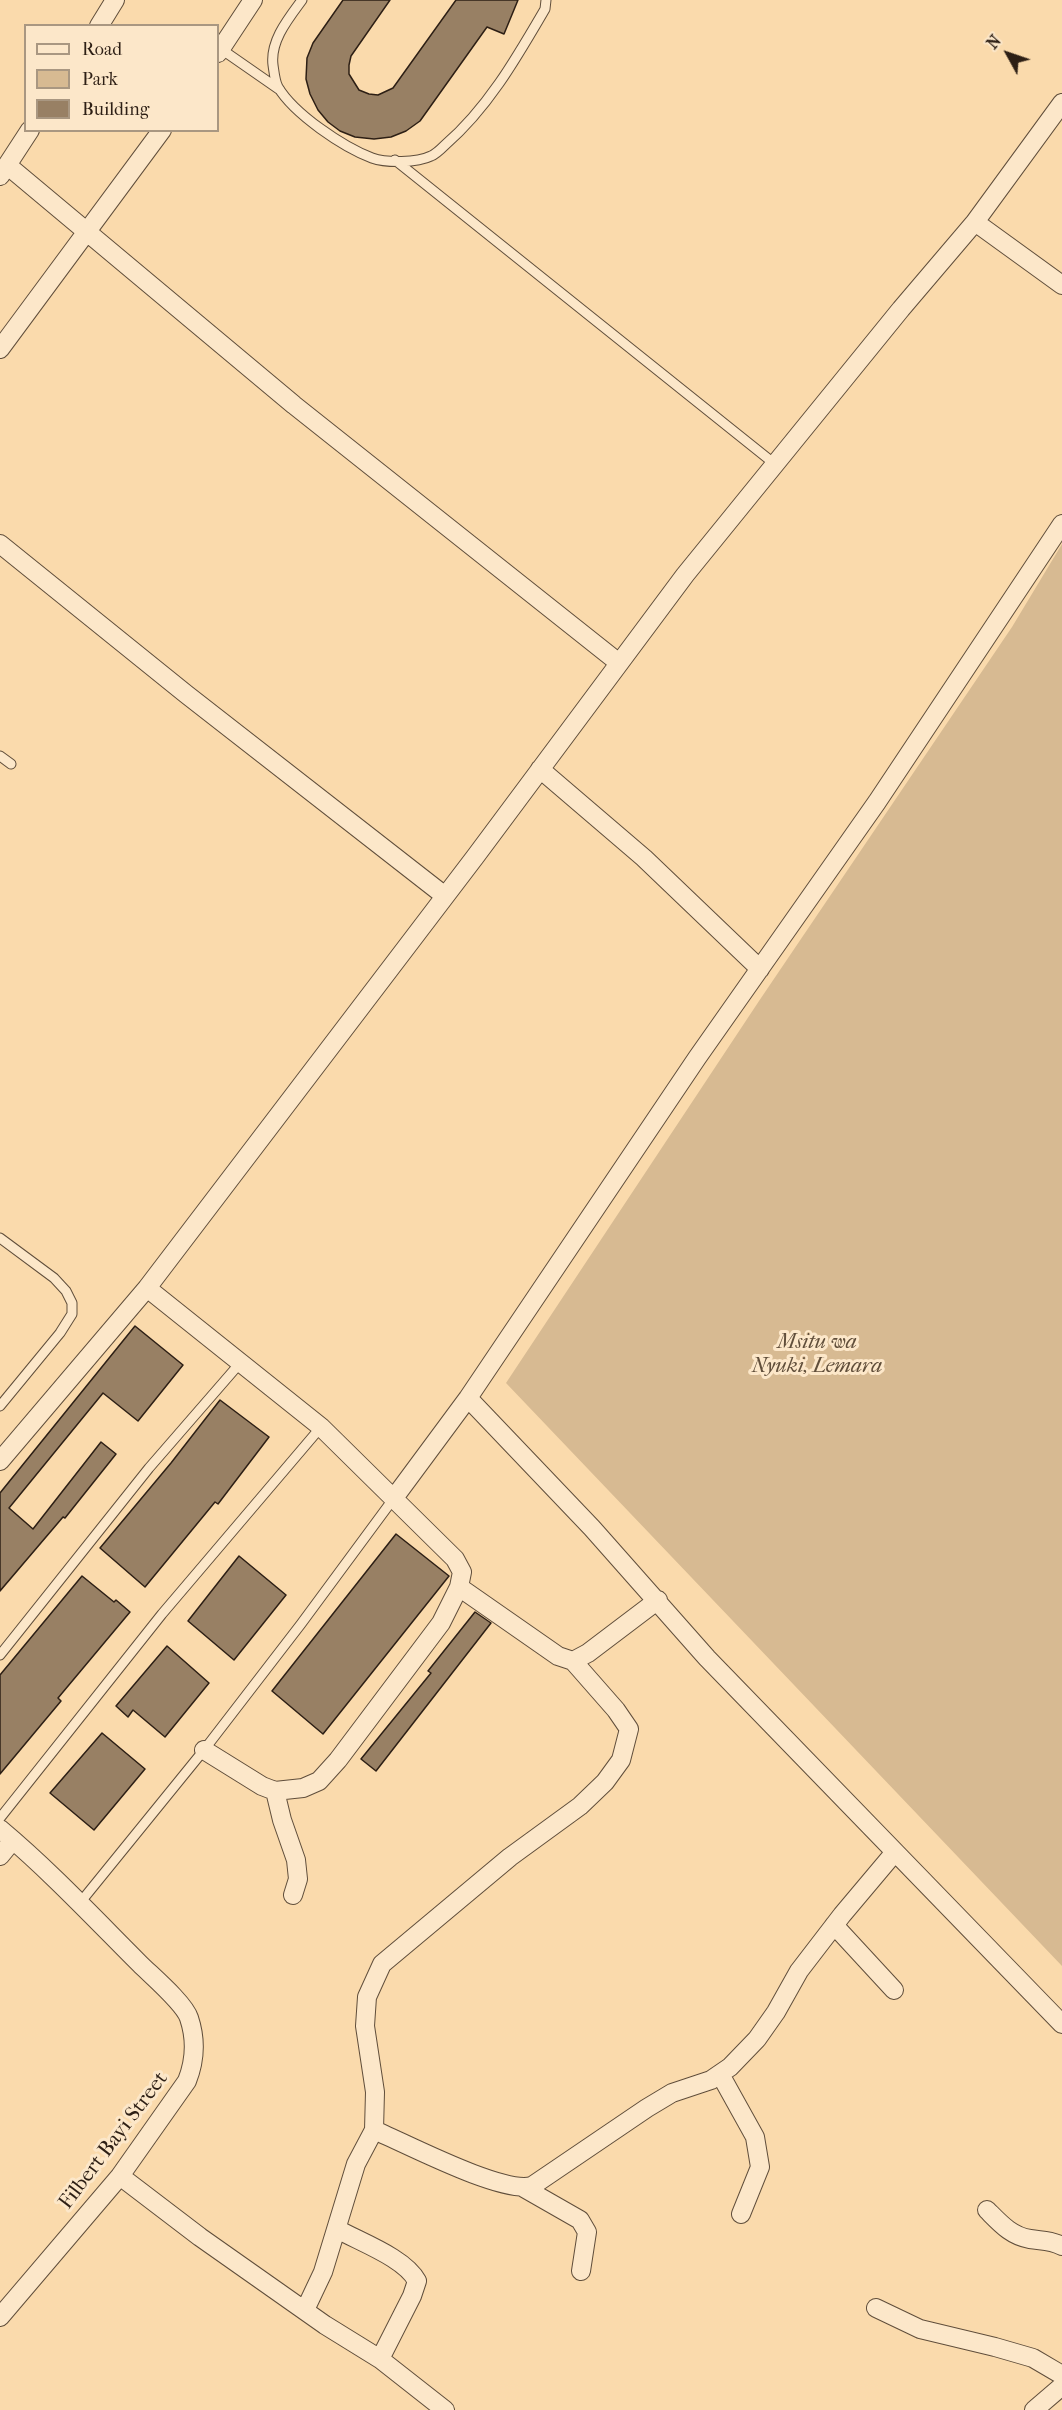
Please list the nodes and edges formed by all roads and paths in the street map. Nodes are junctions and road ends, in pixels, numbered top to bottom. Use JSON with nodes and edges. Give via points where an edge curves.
{"nodes":[{"id":1,"x":115,"y":0,"type":"edge"},
{"id":2,"x":253,"y":0,"type":"edge"},
{"id":3,"x":302,"y":0,"type":"edge"},
{"id":4,"x":546,"y":0,"type":"edge"},
{"id":5,"x":100,"y":24,"type":"edge"},
{"id":6,"x":219,"y":51,"type":"edge"},
{"id":7,"x":282,"y":92,"type":"junction"},
{"id":8,"x":1062,"y":103,"type":"edge"},
{"id":9,"x":29,"y":132,"type":"edge"},
{"id":10,"x":161,"y":132,"type":"edge"},
{"id":11,"x":394,"y":160,"type":"junction"},
{"id":12,"x":4,"y":170,"type":"edge"},
{"id":13,"x":975,"y":222,"type":"junction"},
{"id":14,"x":86,"y":232,"type":"junction"},
{"id":15,"x":1062,"y":285,"type":"edge"},
{"id":16,"x":0,"y":349,"type":"edge"},
{"id":17,"x":776,"y":465,"type":"junction"},
{"id":18,"x":1062,"y":524,"type":"edge"},
{"id":19,"x":0,"y":544,"type":"edge"},
{"id":20,"x":619,"y":663,"type":"junction"},
{"id":21,"x":0,"y":756,"type":"edge"},
{"id":22,"x":11,"y":764,"type":"dead end"},
{"id":23,"x":540,"y":769,"type":"junction"},
{"id":24,"x":445,"y":896,"type":"junction"},
{"id":25,"x":760,"y":969,"type":"junction"},
{"id":26,"x":0,"y":1238,"type":"edge"},
{"id":27,"x":147,"y":1288,"type":"junction"},
{"id":28,"x":241,"y":1362,"type":"junction"},
{"id":29,"x":468,"y":1398,"type":"junction"},
{"id":30,"x":0,"y":1406,"type":"edge"},
{"id":31,"x":321,"y":1427,"type":"junction"},
{"id":32,"x":0,"y":1461,"type":"edge"},
{"id":33,"x":394,"y":1498,"type":"junction"},
{"id":34,"x":459,"y":1587,"type":"junction"},
{"id":35,"x":658,"y":1600,"type":"junction"},
{"id":36,"x":0,"y":1655,"type":"edge"},
{"id":37,"x":573,"y":1661,"type":"junction"},
{"id":38,"x":204,"y":1750,"type":"junction"},
{"id":39,"x":275,"y":1791,"type":"junction"},
{"id":40,"x":0,"y":1818,"type":"edge"},
{"id":41,"x":7,"y":1834,"type":"edge"},
{"id":42,"x":895,"y":1852,"type":"junction"},
{"id":43,"x":0,"y":1856,"type":"edge"},
{"id":44,"x":293,"y":1895,"type":"dead end"},
{"id":45,"x":80,"y":1904,"type":"junction"},
{"id":46,"x":834,"y":1925,"type":"junction"},
{"id":47,"x":894,"y":1990,"type":"dead end"},
{"id":48,"x":1062,"y":2024,"type":"edge"},
{"id":49,"x":720,"y":2074,"type":"junction"},
{"id":50,"x":374,"y":2130,"type":"junction"},
{"id":51,"x":120,"y":2176,"type":"junction"},
{"id":52,"x":524,"y":2188,"type":"junction"},
{"id":53,"x":987,"y":2210,"type":"dead end"},
{"id":54,"x":741,"y":2214,"type":"dead end"},
{"id":55,"x":337,"y":2229,"type":"junction"},
{"id":56,"x":1062,"y":2246,"type":"edge"},
{"id":57,"x":581,"y":2271,"type":"dead end"},
{"id":58,"x":876,"y":2308,"type":"dead end"},
{"id":59,"x":305,"y":2310,"type":"junction"},
{"id":60,"x":0,"y":2317,"type":"edge"},
{"id":61,"x":380,"y":2360,"type":"junction"},
{"id":62,"x":1062,"y":2375,"type":"edge"},
{"id":63,"x":1062,"y":2386,"type":"edge"},
{"id":64,"x":445,"y":2410,"type":"edge"},
{"id":65,"x":1034,"y":2410,"type":"edge"}],
"edges":[{"from":1,"to":5,"type":"street"},
{"from":2,"to":6,"type":"street"},
{"from":3,"to":7,"type":"lane","via":[[274,45],[272,63]]},
{"from":4,"to":11,"type":"lane","via":[[545,9],[504,76],[459,132],[432,156],[410,162]]},
{"from":6,"to":7,"type":"lane"},
{"from":7,"to":11,"type":"lane","via":[[298,112],[333,137],[374,159]]},
{"from":8,"to":13,"type":"street"},
{"from":9,"to":12,"type":"street"},
{"from":10,"to":14,"type":"street"},
{"from":11,"to":17,"type":"lane"},
{"from":12,"to":14,"type":"street"},
{"from":13,"to":15,"type":"street"},
{"from":13,"to":17,"type":"street"},
{"from":14,"to":16,"type":"street"},
{"from":14,"to":20,"type":"street","via":[[294,405]]},
{"from":17,"to":20,"type":"street","via":[[692,566]]},
{"from":18,"to":25,"type":"street","via":[[877,802]]},
{"from":19,"to":24,"type":"street"},
{"from":20,"to":23,"type":"street"},
{"from":21,"to":22,"type":"lane"},
{"from":23,"to":24,"type":"street"},
{"from":23,"to":25,"type":"street","via":[[644,858]]},
{"from":24,"to":27,"type":"street"},
{"from":25,"to":29,"type":"street"},
{"from":26,"to":30,"type":"lane","via":[[54,1278],[72,1303],[72,1314],[60,1333]]},
{"from":27,"to":28,"type":"street"},
{"from":27,"to":32,"type":"street"},
{"from":28,"to":31,"type":"street"},
{"from":28,"to":36,"type":"lane","via":[[148,1468]]},
{"from":29,"to":33,"type":"street"},
{"from":29,"to":35,"type":"street"},
{"from":31,"to":33,"type":"street"},
{"from":31,"to":40,"type":"lane","via":[[162,1614]]},
{"from":33,"to":34,"type":"street","via":[[455,1559],[462,1572]]},
{"from":33,"to":38,"type":"lane"},
{"from":34,"to":37,"type":"street","via":[[558,1656]]},
{"from":34,"to":39,"type":"street","via":[[441,1623],[338,1760],[319,1781],[303,1788]]},
{"from":35,"to":37,"type":"street"},
{"from":35,"to":42,"type":"street","via":[[707,1658]]},
{"from":37,"to":50,"type":"street","via":[[629,1730],[621,1760],[580,1806],[510,1857],[382,1964],[367,1997],[365,2026],[375,2092]]},
{"from":38,"to":39,"type":"street"},
{"from":38,"to":45,"type":"lane"},
{"from":39,"to":44,"type":"street","via":[[296,1860],[298,1879]]},
{"from":41,"to":43,"type":"street"},
{"from":41,"to":45,"type":"street","name":"Filbert Bayi Street"},
{"from":42,"to":46,"type":"street"},
{"from":42,"to":48,"type":"street"},
{"from":45,"to":51,"type":"street","name":"Filbert Bayi Street","via":[[189,2016],[194,2040],[194,2064],[188,2081]]},
{"from":46,"to":47,"type":"street"},
{"from":46,"to":49,"type":"street","via":[[799,1971],[757,2039]]},
{"from":49,"to":52,"type":"street","via":[[672,2093],[555,2172]]},
{"from":49,"to":54,"type":"street","via":[[755,2137],[760,2167]]},
{"from":50,"to":52,"type":"street","via":[[496,2183]]},
{"from":50,"to":55,"type":"street","via":[[356,2164]]},
{"from":51,"to":59,"type":"street"},
{"from":51,"to":60,"type":"street","name":"Filbert Bayi Street"},
{"from":52,"to":57,"type":"street","via":[[580,2220],[587,2232]]},
{"from":53,"to":56,"type":"street","via":[[1007,2230],[1027,2239]]},
{"from":55,"to":59,"type":"street"},
{"from":55,"to":61,"type":"street","via":[[398,2261],[412,2271],[417,2281]]},
{"from":58,"to":62,"type":"street","via":[[920,2329],[1033,2358]]},
{"from":59,"to":61,"type":"street"},
{"from":61,"to":64,"type":"street"},
{"from":63,"to":65,"type":"street"}]}
